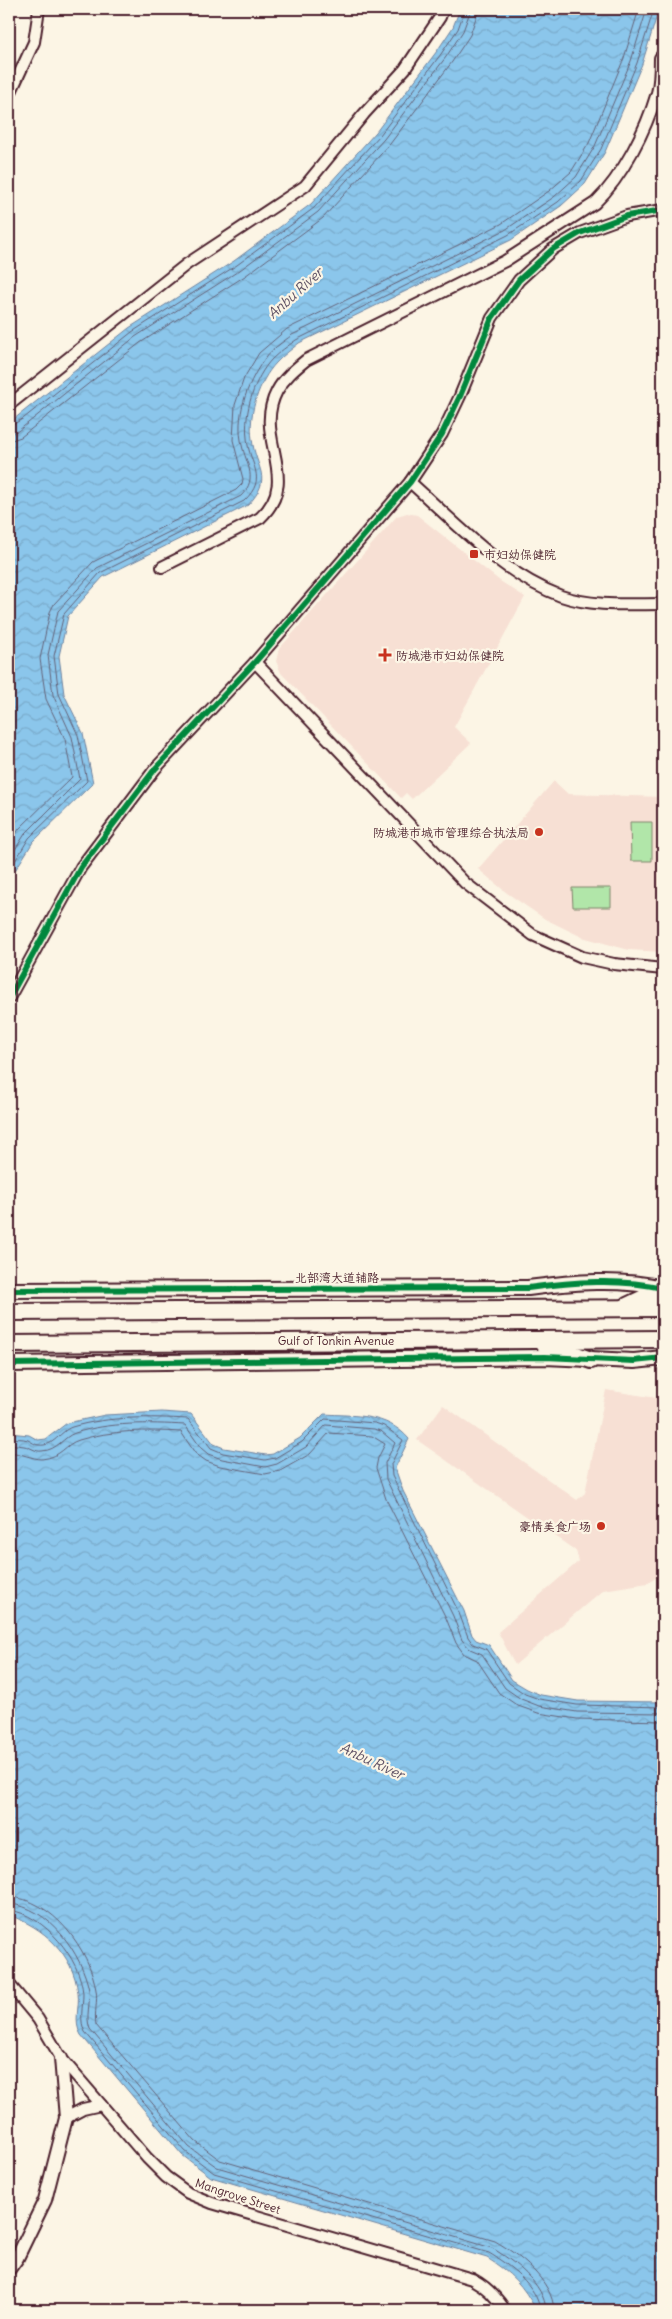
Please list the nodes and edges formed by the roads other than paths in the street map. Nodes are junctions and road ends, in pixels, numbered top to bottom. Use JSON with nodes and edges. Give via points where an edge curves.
{"nodes":[{"id":1,"x":39,"y":9,"type":"edge"},
{"id":2,"x":443,"y":9,"type":"edge"},
{"id":3,"x":663,"y":54,"type":"edge"},
{"id":4,"x":9,"y":96,"type":"edge"},
{"id":5,"x":663,"y":210,"type":"edge"},
{"id":6,"x":9,"y":405,"type":"edge"},
{"id":7,"x":410,"y":482,"type":"junction"},
{"id":8,"x":162,"y":567,"type":"dead end"},
{"id":9,"x":663,"y":604,"type":"edge"},
{"id":10,"x":255,"y":662,"type":"junction"},
{"id":11,"x":663,"y":969,"type":"edge"},
{"id":12,"x":9,"y":998,"type":"edge"},
{"id":13,"x":663,"y":1288,"type":"edge"},
{"id":14,"x":9,"y":1290,"type":"edge"},
{"id":15,"x":622,"y":1308,"type":"junction"},
{"id":16,"x":663,"y":1308,"type":"edge"},
{"id":17,"x":9,"y":1312,"type":"edge"},
{"id":18,"x":663,"y":1339,"type":"edge"},
{"id":19,"x":530,"y":1340,"type":"junction"},
{"id":20,"x":9,"y":1344,"type":"edge"},
{"id":21,"x":663,"y":1358,"type":"edge"},
{"id":22,"x":591,"y":1360,"type":"junction"},
{"id":23,"x":634,"y":1361,"type":"junction"},
{"id":24,"x":663,"y":1363,"type":"edge"},
{"id":25,"x":9,"y":1364,"type":"edge"},
{"id":26,"x":9,"y":1984,"type":"edge"},
{"id":27,"x":61,"y":2058,"type":"junction"},
{"id":28,"x":101,"y":2105,"type":"junction"},
{"id":29,"x":66,"y":2118,"type":"junction"},
{"id":30,"x":9,"y":2269,"type":"edge"},
{"id":31,"x":505,"y":2310,"type":"edge"}],
"edges":[{"from":1,"to":4,"type":"street","via":[[34,42]]},
{"from":2,"to":6,"type":"street","via":[[405,69],[304,186],[187,264]]},
{"from":3,"to":8,"type":"street","via":[[657,91],[633,150],[608,191],[595,203],[505,261],[306,360],[289,374],[271,406],[269,429],[279,472],[279,488],[271,506],[260,518]]},
{"from":5,"to":7,"type":"street","via":[[627,216],[580,233],[553,249],[519,280],[492,318],[449,418]]},
{"from":7,"to":9,"type":"street","via":[[500,562],[562,596],[596,603]]},
{"from":7,"to":10,"type":"street"},
{"from":10,"to":11,"type":"street","via":[[466,883],[533,935],[582,957]]},
{"from":10,"to":12,"type":"street","via":[[155,769],[82,867]]},
{"from":13,"to":14,"type":"main road","name":"北部湾大道辅路","via":[[639,1282],[573,1282],[528,1288]]},
{"from":13,"to":15,"type":"highway"},
{"from":15,"to":16,"type":"highway"},
{"from":15,"to":17,"type":"highway"},
{"from":18,"to":19,"type":"highway","name":"Gulf of Tonkin Avenue"},
{"from":19,"to":20,"type":"highway","name":"Gulf of Tonkin Avenue"},
{"from":19,"to":22,"type":"highway"},
{"from":21,"to":23,"type":"main road"},
{"from":22,"to":23,"type":"main road"},
{"from":22,"to":25,"type":"main road","via":[[545,1357]]},
{"from":23,"to":24,"type":"street"},
{"from":26,"to":27,"type":"street","name":"Mangrove Street","via":[[38,2019]]},
{"from":27,"to":28,"type":"street","name":"Mangrove Street"},
{"from":27,"to":29,"type":"street"},
{"from":28,"to":29,"type":"street","via":[[83,2108]]},
{"from":28,"to":31,"type":"street","name":"Mangrove Street","via":[[147,2158],[188,2193],[212,2203],[472,2279],[496,2297]]},
{"from":29,"to":30,"type":"street","via":[[45,2200]]}]}
